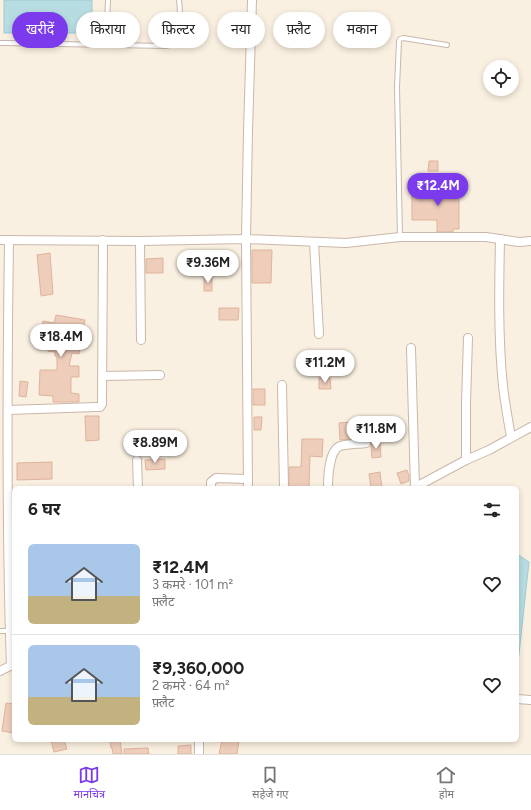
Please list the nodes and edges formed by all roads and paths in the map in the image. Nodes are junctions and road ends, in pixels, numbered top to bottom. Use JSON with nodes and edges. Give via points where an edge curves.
{"nodes":[{"id":1,"x":108,"y":0,"type":"edge"},
{"id":2,"x":179,"y":0,"type":"edge"},
{"id":3,"x":252,"y":0,"type":"edge"},
{"id":4,"x":107,"y":12,"type":"edge"},
{"id":5,"x":0,"y":43,"type":"edge"},
{"id":6,"x":76,"y":44,"type":"edge"},
{"id":7,"x":140,"y":45,"type":"edge"},
{"id":8,"x":447,"y":45,"type":"dead end"},
{"id":9,"x":400,"y":237,"type":"junction"},
{"id":10,"x":246,"y":239,"type":"junction"},
{"id":11,"x":500,"y":239,"type":"junction"},
{"id":12,"x":0,"y":240,"type":"edge"},
{"id":13,"x":9,"y":240,"type":"junction"},
{"id":14,"x":103,"y":240,"type":"junction"},
{"id":15,"x":140,"y":241,"type":"junction"},
{"id":16,"x":531,"y":241,"type":"edge"},
{"id":17,"x":314,"y":242,"type":"junction"},
{"id":18,"x":319,"y":334,"type":"dead end"},
{"id":19,"x":468,"y":338,"type":"dead end"},
{"id":20,"x":141,"y":340,"type":"dead end"},
{"id":21,"x":411,"y":348,"type":"dead end"},
{"id":22,"x":4,"y":354,"type":"edge"},
{"id":23,"x":160,"y":375,"type":"dead end"},
{"id":24,"x":103,"y":376,"type":"junction"},
{"id":25,"x":282,"y":385,"type":"dead end"},
{"id":26,"x":5,"y":404,"type":"edge"},
{"id":27,"x":530,"y":427,"type":"edge"},
{"id":28,"x":511,"y":437,"type":"junction"},
{"id":29,"x":366,"y":443,"type":"dead end"},
{"id":30,"x":137,"y":460,"type":"dead end"},
{"id":31,"x":466,"y":460,"type":"junction"},
{"id":32,"x":247,"y":479,"type":"junction"},
{"id":33,"x":138,"y":486,"type":"edge"},
{"id":34,"x":211,"y":486,"type":"edge"},
{"id":35,"x":248,"y":486,"type":"edge"},
{"id":36,"x":284,"y":486,"type":"edge"},
{"id":37,"x":328,"y":486,"type":"edge"},
{"id":38,"x":414,"y":486,"type":"edge"},
{"id":39,"x":418,"y":486,"type":"edge"},
{"id":40,"x":0,"y":631,"type":"edge"},
{"id":41,"x":10,"y":631,"type":"junction"},
{"id":42,"x":12,"y":665,"type":"edge"},
{"id":43,"x":0,"y":671,"type":"edge"},
{"id":44,"x":519,"y":699,"type":"edge"},
{"id":45,"x":531,"y":700,"type":"edge"},
{"id":46,"x":199,"y":742,"type":"edge"},
{"id":47,"x":199,"y":754,"type":"edge"}],
"edges":[{"from":1,"to":4,"type":"lane"},
{"from":2,"to":7,"type":"lane","via":[[177,41],[166,46]]},
{"from":3,"to":10,"type":"street"},
{"from":5,"to":6,"type":"lane"},
{"from":8,"to":9,"type":"lane","via":[[403,38],[399,42],[397,87]]},
{"from":9,"to":11,"type":"street"},
{"from":9,"to":17,"type":"street","via":[[346,243]]},
{"from":10,"to":15,"type":"street"},
{"from":10,"to":17,"type":"street"},
{"from":10,"to":32,"type":"street"},
{"from":11,"to":16,"type":"street"},
{"from":11,"to":28,"type":"street","via":[[502,367]]},
{"from":12,"to":13,"type":"street"},
{"from":13,"to":14,"type":"street"},
{"from":13,"to":22,"type":"street"},
{"from":14,"to":15,"type":"street"},
{"from":14,"to":24,"type":"street"},
{"from":15,"to":20,"type":"street"},
{"from":17,"to":18,"type":"street"},
{"from":19,"to":31,"type":"street"},
{"from":21,"to":38,"type":"street"},
{"from":22,"to":26,"type":"street"},
{"from":23,"to":24,"type":"street"},
{"from":24,"to":26,"type":"street","via":[[103,401],[100,406]]},
{"from":25,"to":36,"type":"street"},
{"from":26,"to":41,"type":"street"},
{"from":27,"to":28,"type":"street"},
{"from":28,"to":31,"type":"street"},
{"from":29,"to":37,"type":"street","via":[[336,449],[330,462]]},
{"from":30,"to":33,"type":"street"},
{"from":31,"to":39,"type":"street"},
{"from":32,"to":34,"type":"street","via":[[216,478],[211,482]]},
{"from":32,"to":35,"type":"street"},
{"from":40,"to":41,"type":"lane"},
{"from":41,"to":42,"type":"street"},
{"from":42,"to":43,"type":"street"},
{"from":44,"to":45,"type":"street"},
{"from":46,"to":47,"type":"street"}]}
